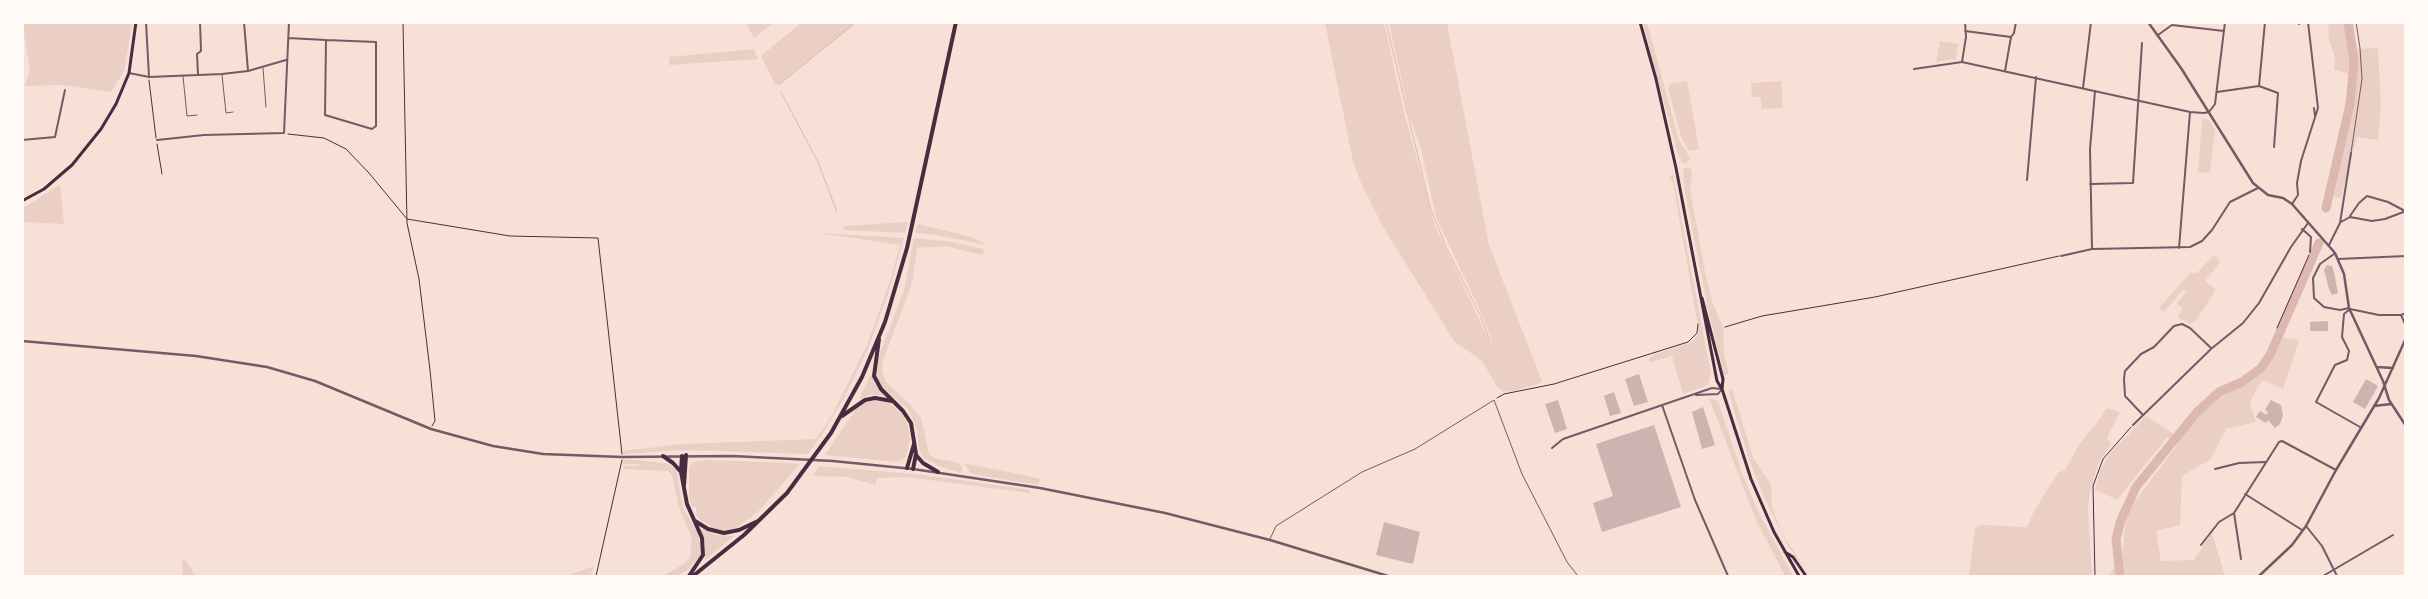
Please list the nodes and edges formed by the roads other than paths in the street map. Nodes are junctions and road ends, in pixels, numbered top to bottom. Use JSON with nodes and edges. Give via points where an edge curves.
{"nodes":[{"id":1,"x":136,"y":22,"type":"edge"},
{"id":2,"x":146,"y":22,"type":"edge"},
{"id":3,"x":200,"y":22,"type":"edge"},
{"id":4,"x":244,"y":22,"type":"edge"},
{"id":5,"x":289,"y":22,"type":"edge"},
{"id":6,"x":956,"y":22,"type":"edge"},
{"id":7,"x":1640,"y":22,"type":"edge"},
{"id":8,"x":1965,"y":22,"type":"edge"},
{"id":9,"x":2016,"y":22,"type":"edge"},
{"id":10,"x":2092,"y":22,"type":"edge"},
{"id":11,"x":2148,"y":22,"type":"edge"},
{"id":12,"x":2225,"y":22,"type":"edge"},
{"id":13,"x":2265,"y":22,"type":"edge"},
{"id":14,"x":2308,"y":22,"type":"edge"},
{"id":15,"x":2356,"y":22,"type":"edge"},
{"id":16,"x":1965,"y":31,"type":"junction"},
{"id":17,"x":2224,"y":31,"type":"junction"},
{"id":18,"x":2158,"y":35,"type":"junction"},
{"id":19,"x":2011,"y":37,"type":"junction"},
{"id":20,"x":288,"y":38,"type":"junction"},
{"id":21,"x":326,"y":40,"type":"junction"},
{"id":22,"x":2142,"y":43,"type":"dead end"},
{"id":23,"x":286,"y":60,"type":"junction"},
{"id":24,"x":1962,"y":62,"type":"junction"},
{"id":25,"x":263,"y":67,"type":"junction"},
{"id":26,"x":1914,"y":69,"type":"dead end"},
{"id":27,"x":248,"y":71,"type":"junction"},
{"id":28,"x":2005,"y":71,"type":"junction"},
{"id":29,"x":129,"y":73,"type":"junction"},
{"id":30,"x":222,"y":74,"type":"junction"},
{"id":31,"x":198,"y":75,"type":"junction"},
{"id":32,"x":149,"y":76,"type":"junction"},
{"id":33,"x":183,"y":76,"type":"junction"},
{"id":34,"x":2036,"y":77,"type":"junction"},
{"id":35,"x":2259,"y":86,"type":"junction"},
{"id":36,"x":2083,"y":88,"type":"junction"},
{"id":37,"x":65,"y":90,"type":"dead end"},
{"id":38,"x":2095,"y":91,"type":"junction"},
{"id":39,"x":2216,"y":92,"type":"junction"},
{"id":40,"x":2137,"y":99,"type":"junction"},
{"id":41,"x":266,"y":107,"type":"dead end"},
{"id":42,"x":2314,"y":108,"type":"dead end"},
{"id":43,"x":233,"y":112,"type":"dead end"},
{"id":44,"x":2190,"y":112,"type":"junction"},
{"id":45,"x":2209,"y":112,"type":"junction"},
{"id":46,"x":197,"y":115,"type":"dead end"},
{"id":47,"x":2315,"y":118,"type":"junction"},
{"id":48,"x":22,"y":140,"type":"edge"},
{"id":49,"x":157,"y":140,"type":"road end"},
{"id":50,"x":2274,"y":147,"type":"dead end"},
{"id":51,"x":2350,"y":153,"type":"joint"},
{"id":52,"x":2027,"y":180,"type":"dead end"},
{"id":53,"x":2090,"y":184,"type":"junction"},
{"id":54,"x":2258,"y":188,"type":"junction"},
{"id":55,"x":22,"y":201,"type":"edge"},
{"id":56,"x":2292,"y":204,"type":"junction"},
{"id":57,"x":2405,"y":211,"type":"edge"},
{"id":58,"x":2350,"y":217,"type":"junction"},
{"id":59,"x":2340,"y":222,"type":"junction"},
{"id":60,"x":2308,"y":223,"type":"junction"},
{"id":61,"x":2302,"y":229,"type":"junction"},
{"id":62,"x":2329,"y":245,"type":"junction"},
{"id":63,"x":2179,"y":248,"type":"junction"},
{"id":64,"x":2092,"y":249,"type":"junction"},
{"id":65,"x":2310,"y":252,"type":"road end"},
{"id":66,"x":2335,"y":253,"type":"junction"},
{"id":67,"x":2061,"y":256,"type":"road end"},
{"id":68,"x":2406,"y":256,"type":"edge"},
{"id":69,"x":2338,"y":259,"type":"junction"},
{"id":70,"x":1700,"y":290,"type":"junction"},
{"id":71,"x":2350,"y":308,"type":"junction"},
{"id":72,"x":2406,"y":313,"type":"edge"},
{"id":73,"x":2401,"y":316,"type":"junction"},
{"id":74,"x":2406,"y":326,"type":"edge"},
{"id":75,"x":879,"y":336,"type":"junction"},
{"id":76,"x":2406,"y":338,"type":"edge"},
{"id":77,"x":22,"y":341,"type":"edge"},
{"id":78,"x":2211,"y":349,"type":"junction"},
{"id":79,"x":2376,"y":367,"type":"junction"},
{"id":80,"x":2393,"y":368,"type":"junction"},
{"id":81,"x":2385,"y":386,"type":"junction"},
{"id":82,"x":1722,"y":389,"type":"junction"},
{"id":83,"x":1696,"y":395,"type":"junction"},
{"id":84,"x":894,"y":402,"type":"junction"},
{"id":85,"x":1662,"y":404,"type":"junction"},
{"id":86,"x":2391,"y":404,"type":"junction"},
{"id":87,"x":2374,"y":406,"type":"junction"},
{"id":88,"x":2143,"y":415,"type":"junction"},
{"id":89,"x":841,"y":417,"type":"junction"},
{"id":90,"x":2133,"y":425,"type":"road end"},
{"id":91,"x":2406,"y":426,"type":"edge"},
{"id":92,"x":2360,"y":427,"type":"junction"},
{"id":93,"x":914,"y":444,"type":"junction"},
{"id":94,"x":1552,"y":448,"type":"dead end"},
{"id":95,"x":916,"y":454,"type":"junction"},
{"id":96,"x":663,"y":456,"type":"junction"},
{"id":97,"x":684,"y":456,"type":"junction"},
{"id":98,"x":2265,"y":462,"type":"junction"},
{"id":99,"x":907,"y":468,"type":"junction"},
{"id":100,"x":913,"y":469,"type":"junction"},
{"id":101,"x":2215,"y":469,"type":"dead end"},
{"id":102,"x":2336,"y":470,"type":"junction"},
{"id":103,"x":681,"y":472,"type":"junction"},
{"id":104,"x":938,"y":472,"type":"junction"},
{"id":105,"x":684,"y":485,"type":"junction"},
{"id":106,"x":2406,"y":485,"type":"edge"},
{"id":107,"x":2246,"y":494,"type":"junction"},
{"id":108,"x":2406,"y":512,"type":"edge"},
{"id":109,"x":2234,"y":513,"type":"junction"},
{"id":110,"x":760,"y":520,"type":"junction"},
{"id":111,"x":695,"y":521,"type":"junction"},
{"id":112,"x":2306,"y":526,"type":"junction"},
{"id":113,"x":2302,"y":530,"type":"junction"},
{"id":114,"x":2393,"y":535,"type":"dead end"},
{"id":115,"x":1270,"y":540,"type":"junction"},
{"id":116,"x":2201,"y":545,"type":"dead end"},
{"id":117,"x":1785,"y":551,"type":"junction"},
{"id":118,"x":2242,"y":560,"type":"dead end"},
{"id":119,"x":2334,"y":570,"type":"junction"},
{"id":120,"x":691,"y":576,"type":"edge"},
{"id":121,"x":1388,"y":576,"type":"edge"},
{"id":122,"x":1578,"y":576,"type":"edge"},
{"id":123,"x":1728,"y":576,"type":"edge"},
{"id":124,"x":1799,"y":576,"type":"edge"},
{"id":125,"x":1806,"y":576,"type":"edge"},
{"id":126,"x":2259,"y":576,"type":"edge"},
{"id":127,"x":2323,"y":576,"type":"edge"},
{"id":128,"x":2337,"y":576,"type":"edge"}],
"edges":[{"from":1,"to":29,"type":"main road"},
{"from":2,"to":32,"type":"street"},
{"from":3,"to":31,"type":"street"},
{"from":4,"to":27,"type":"street"},
{"from":5,"to":20,"type":"street"},
{"from":6,"to":75,"type":"highway","via":[[915,217]]},
{"from":7,"to":70,"type":"main road","via":[[1676,168]]},
{"from":8,"to":16,"type":"street"},
{"from":9,"to":19,"type":"street"},
{"from":10,"to":36,"type":"street"},
{"from":11,"to":18,"type":"street"},
{"from":12,"to":17,"type":"street"},
{"from":13,"to":35,"type":"street"},
{"from":14,"to":47,"type":"street","via":[[2318,108]]},
{"from":15,"to":51,"type":"lane","via":[[2362,79]]},
{"from":16,"to":19,"type":"street"},
{"from":16,"to":24,"type":"street"},
{"from":17,"to":18,"type":"street","via":[[2172,25]]},
{"from":17,"to":39,"type":"street"},
{"from":18,"to":45,"type":"street"},
{"from":19,"to":28,"type":"street"},
{"from":20,"to":21,"type":"street"},
{"from":20,"to":23,"type":"street"},
{"from":21,"to":21,"type":"street","via":[[376,42],[376,126],[372,129],[325,115]]},
{"from":22,"to":40,"type":"street"},
{"from":23,"to":25,"type":"street"},
{"from":23,"to":49,"type":"street","via":[[284,134],[204,135]]},
{"from":24,"to":26,"type":"street"},
{"from":24,"to":28,"type":"street"},
{"from":25,"to":27,"type":"street"},
{"from":25,"to":41,"type":"lane"},
{"from":27,"to":30,"type":"street"},
{"from":28,"to":34,"type":"street"},
{"from":29,"to":32,"type":"street"},
{"from":29,"to":55,"type":"main road","via":[[110,115],[88,148],[59,177]]},
{"from":30,"to":31,"type":"street"},
{"from":30,"to":43,"type":"lane","via":[[226,113]]},
{"from":31,"to":33,"type":"street"},
{"from":32,"to":33,"type":"street"},
{"from":33,"to":46,"type":"lane","via":[[187,116]]},
{"from":34,"to":36,"type":"street"},
{"from":34,"to":52,"type":"street"},
{"from":35,"to":39,"type":"street"},
{"from":35,"to":50,"type":"street","via":[[2278,92]]},
{"from":36,"to":38,"type":"street"},
{"from":37,"to":48,"type":"street","via":[[54,136]]},
{"from":38,"to":40,"type":"street"},
{"from":38,"to":53,"type":"street"},
{"from":39,"to":45,"type":"street","via":[[2215,104]]},
{"from":40,"to":44,"type":"street"},
{"from":40,"to":53,"type":"street","via":[[2133,184]]},
{"from":42,"to":47,"type":"street"},
{"from":44,"to":45,"type":"street"},
{"from":44,"to":63,"type":"street"},
{"from":45,"to":54,"type":"street"},
{"from":47,"to":56,"type":"street","via":[[2301,162],[2298,195]]},
{"from":51,"to":59,"type":"street"},
{"from":53,"to":64,"type":"street"},
{"from":54,"to":56,"type":"street"},
{"from":54,"to":63,"type":"street","via":[[2230,202],[2202,241],[2190,248]]},
{"from":56,"to":60,"type":"street"},
{"from":57,"to":58,"type":"street","via":[[2372,221]]},
{"from":57,"to":58,"type":"street","via":[[2368,196]]},
{"from":58,"to":59,"type":"street"},
{"from":59,"to":62,"type":"street"},
{"from":60,"to":61,"type":"street"},
{"from":60,"to":62,"type":"street"},
{"from":61,"to":65,"type":"street","via":[[2311,237]]},
{"from":61,"to":78,"type":"street","via":[[2244,323]]},
{"from":62,"to":66,"type":"street"},
{"from":63,"to":64,"type":"street"},
{"from":64,"to":67,"type":"street"},
{"from":66,"to":69,"type":"street"},
{"from":66,"to":71,"type":"street","via":[[2320,264],[2313,278],[2314,298],[2324,307]]},
{"from":68,"to":69,"type":"street"},
{"from":69,"to":71,"type":"street"},
{"from":70,"to":82,"type":"main road","via":[[1723,379]]},
{"from":70,"to":82,"type":"main road","via":[[1717,381]]},
{"from":71,"to":73,"type":"street"},
{"from":71,"to":79,"type":"street"},
{"from":71,"to":92,"type":"street","via":[[2344,314],[2342,338],[2349,351],[2347,360],[2335,365],[2316,402]]},
{"from":72,"to":73,"type":"street"},
{"from":73,"to":74,"type":"street"},
{"from":75,"to":84,"type":"highway","via":[[874,376],[880,389]]},
{"from":75,"to":89,"type":"highway"},
{"from":76,"to":80,"type":"street"},
{"from":77,"to":96,"type":"street","via":[[196,356],[267,367],[315,382],[431,429],[493,446],[543,454]]},
{"from":78,"to":88,"type":"street"},
{"from":78,"to":88,"type":"street","via":[[2182,324],[2174,326],[2141,354],[2125,371],[2124,396]]},
{"from":79,"to":80,"type":"street"},
{"from":79,"to":81,"type":"street"},
{"from":80,"to":81,"type":"street"},
{"from":81,"to":86,"type":"street"},
{"from":81,"to":87,"type":"street"},
{"from":82,"to":83,"type":"street","via":[[1712,388]]},
{"from":82,"to":83,"type":"street","via":[[1718,394]]},
{"from":82,"to":117,"type":"main road","via":[[1751,479]]},
{"from":83,"to":85,"type":"street"},
{"from":84,"to":89,"type":"highway","via":[[878,398],[865,400]]},
{"from":84,"to":93,"type":"highway","via":[[909,420]]},
{"from":85,"to":94,"type":"street","via":[[1563,438]]},
{"from":85,"to":123,"type":"street","via":[[1695,500]]},
{"from":86,"to":87,"type":"street"},
{"from":86,"to":91,"type":"street"},
{"from":87,"to":92,"type":"street"},
{"from":88,"to":90,"type":"street"},
{"from":89,"to":110,"type":"highway","via":[[804,472]]},
{"from":92,"to":102,"type":"street"},
{"from":93,"to":95,"type":"highway"},
{"from":93,"to":99,"type":"highway"},
{"from":95,"to":100,"type":"highway"},
{"from":95,"to":104,"type":"highway","via":[[923,463]]},
{"from":96,"to":97,"type":"street"},
{"from":96,"to":103,"type":"highway"},
{"from":97,"to":99,"type":"street","via":[[793,458]]},
{"from":97,"to":103,"type":"highway"},
{"from":97,"to":105,"type":"highway"},
{"from":98,"to":101,"type":"street","via":[[2239,463]]},
{"from":98,"to":102,"type":"street","via":[[2282,441]]},
{"from":98,"to":107,"type":"street"},
{"from":99,"to":100,"type":"street"},
{"from":100,"to":104,"type":"street"},
{"from":102,"to":112,"type":"street"},
{"from":103,"to":105,"type":"highway"},
{"from":104,"to":115,"type":"street","via":[[1089,496]]},
{"from":105,"to":111,"type":"highway","via":[[686,504]]},
{"from":106,"to":108,"type":"street"},
{"from":107,"to":109,"type":"street"},
{"from":107,"to":113,"type":"street"},
{"from":109,"to":116,"type":"street","via":[[2219,522]]},
{"from":109,"to":118,"type":"street"},
{"from":110,"to":111,"type":"highway","via":[[724,533]]},
{"from":110,"to":120,"type":"highway"},
{"from":111,"to":120,"type":"highway","via":[[703,549]]},
{"from":112,"to":113,"type":"street"},
{"from":112,"to":119,"type":"street","via":[[2322,546]]},
{"from":113,"to":126,"type":"street","via":[[2292,545]]},
{"from":114,"to":119,"type":"street"},
{"from":115,"to":121,"type":"street"},
{"from":115,"to":122,"type":"lane","via":[[1276,526],[1339,486],[1414,449],[1494,400],[1522,474],[1567,562]]},
{"from":117,"to":124,"type":"main road"},
{"from":117,"to":125,"type":"main road"},
{"from":119,"to":127,"type":"street"},
{"from":119,"to":128,"type":"street"}]}
